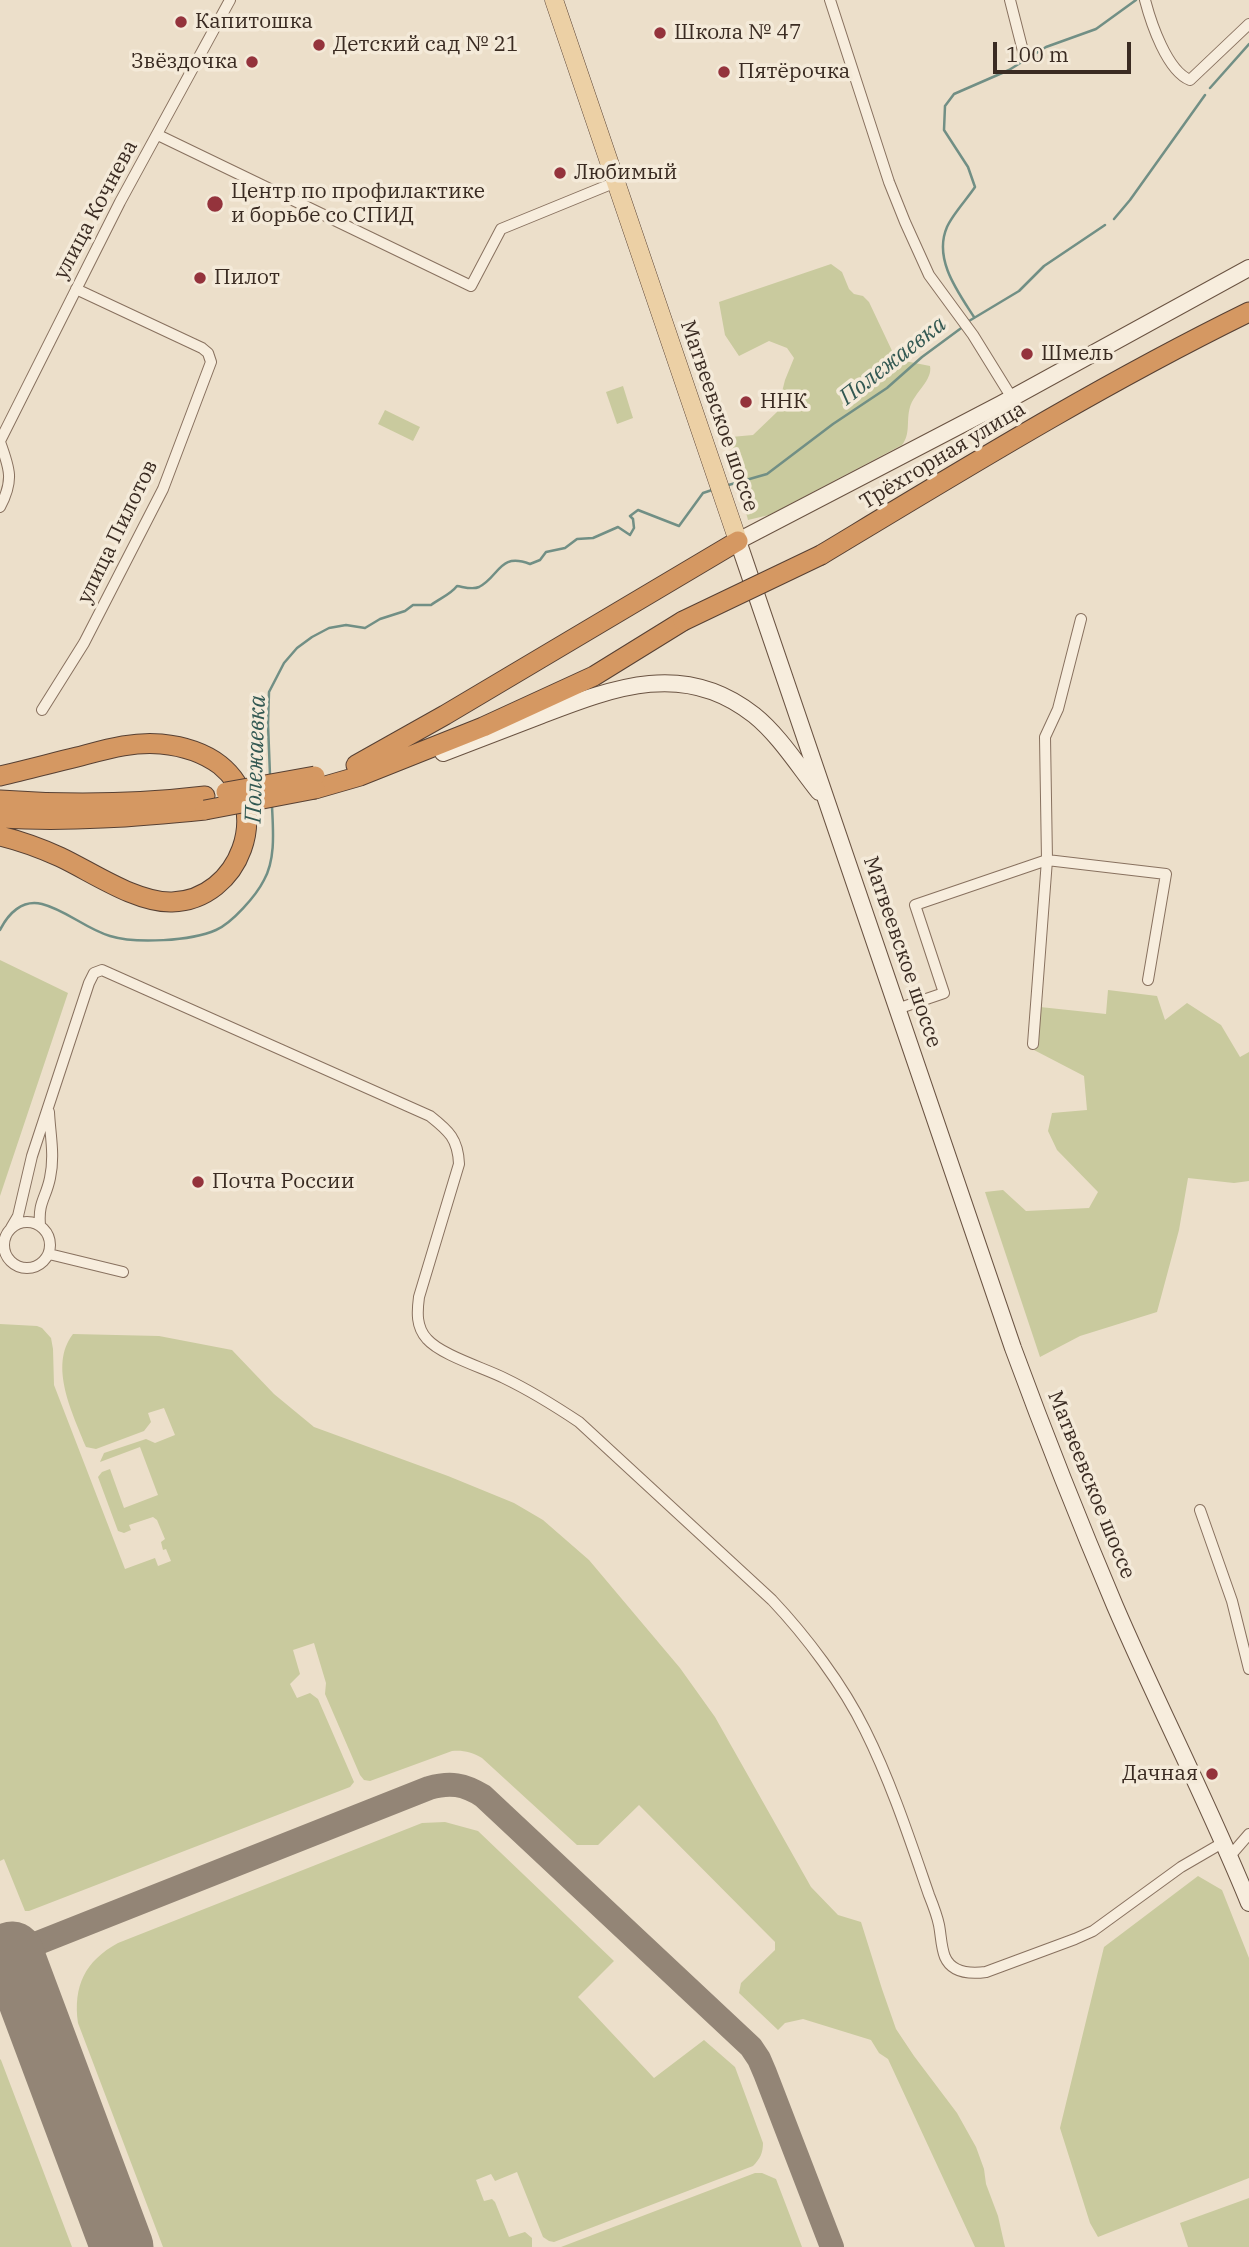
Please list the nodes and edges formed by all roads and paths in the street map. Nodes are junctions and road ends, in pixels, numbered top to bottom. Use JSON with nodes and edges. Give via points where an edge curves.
{"nodes":[{"id":1,"x":230,"y":0,"type":"edge"},
{"id":2,"x":554,"y":0,"type":"edge"},
{"id":3,"x":830,"y":0,"type":"edge"},
{"id":4,"x":1010,"y":0,"type":"edge"},
{"id":5,"x":1145,"y":0,"type":"edge"},
{"id":6,"x":1249,"y":24,"type":"edge"},
{"id":7,"x":1024,"y":55,"type":"dead end"},
{"id":8,"x":158,"y":135,"type":"junction"},
{"id":9,"x":616,"y":182,"type":"junction"},
{"id":10,"x":1249,"y":268,"type":"edge"},
{"id":11,"x":76,"y":289,"type":"junction"},
{"id":12,"x":1249,"y":312,"type":"edge"},
{"id":13,"x":1012,"y":398,"type":"junction"},
{"id":14,"x":0,"y":442,"type":"edge"},
{"id":15,"x":0,"y":507,"type":"edge"},
{"id":16,"x":738,"y":541,"type":"junction"},
{"id":17,"x":1082,"y":619,"type":"dead end"},
{"id":18,"x":42,"y":710,"type":"dead end"},
{"id":19,"x":358,"y":771,"type":"junction"},
{"id":20,"x":0,"y":776,"type":"edge"},
{"id":21,"x":0,"y":800,"type":"edge"},
{"id":22,"x":205,"y":803,"type":"junction"},
{"id":23,"x":827,"y":803,"type":"junction"},
{"id":24,"x":0,"y":818,"type":"edge"},
{"id":25,"x":0,"y":836,"type":"edge"},
{"id":26,"x":1047,"y":860,"type":"junction"},
{"id":27,"x":1149,"y":980,"type":"dead end"},
{"id":28,"x":897,"y":1009,"type":"junction"},
{"id":29,"x":1033,"y":1044,"type":"dead end"},
{"id":30,"x":48,"y":1106,"type":"junction"},
{"id":31,"x":40,"y":1225,"type":"junction"},
{"id":32,"x":11,"y":1228,"type":"junction"},
{"id":33,"x":49,"y":1254,"type":"junction"},
{"id":34,"x":123,"y":1272,"type":"dead end"},
{"id":35,"x":1200,"y":1510,"type":"dead end"},
{"id":36,"x":1249,"y":1669,"type":"edge"},
{"id":37,"x":1249,"y":1833,"type":"edge"},
{"id":38,"x":1227,"y":1849,"type":"junction"},
{"id":39,"x":1249,"y":1903,"type":"edge"}],
"edges":[{"from":1,"to":8,"type":"street","name":"улица Кочнева"},
{"from":2,"to":9,"type":"main road","name":"Матвеевское шоссе"},
{"from":3,"to":13,"type":"street","via":[[889,181],[929,275]]},
{"from":4,"to":7,"type":"street"},
{"from":5,"to":6,"type":"street","via":[[1152,29],[1179,73],[1190,80]]},
{"from":8,"to":9,"type":"street","via":[[471,286],[501,229]]},
{"from":8,"to":11,"type":"street","name":"улица Кочнева"},
{"from":9,"to":16,"type":"main road","name":"Матвеевское шоссе"},
{"from":10,"to":13,"type":"main road"},
{"from":11,"to":14,"type":"street","name":"улица Кочнева"},
{"from":11,"to":18,"type":"street","name":"улица Пилотов","via":[[202,348],[211,362],[163,489],[85,643]]},
{"from":12,"to":19,"type":"highway","name":"Трёхгорная улица","bridge":true,"via":[[1022,434],[821,555],[683,621],[582,681],[483,727]]},
{"from":13,"to":16,"type":"main road"},
{"from":14,"to":15,"type":"street","name":"улица Кочнева","via":[[9,467],[9,486]]},
{"from":16,"to":19,"type":"highway"},
{"from":16,"to":23,"type":"main road","name":"Матвеевское шоссе"},
{"from":17,"to":26,"type":"street","via":[[1058,709],[1045,737]]},
{"from":19,"to":22,"type":"highway","bridge":true},
{"from":19,"to":23,"type":"main road","via":[[441,754],[622,687],[669,682],[738,703],[756,717]]},
{"from":20,"to":25,"type":"highway","via":[[131,744],[183,747],[222,766],[240,791],[247,824],[240,857],[228,874],[212,890],[172,902],[136,894],[60,857]]},
{"from":21,"to":22,"type":"highway"},
{"from":22,"to":24,"type":"highway","via":[[115,819]]},
{"from":23,"to":28,"type":"main road","name":"Матвеевское шоссе"},
{"from":26,"to":27,"type":"street","via":[[1166,874]]},
{"from":26,"to":28,"type":"street","via":[[915,905],[944,993]]},
{"from":26,"to":29,"type":"street"},
{"from":28,"to":38,"type":"main road","name":"Матвеевское шоссе","via":[[1060,1474]]},
{"from":30,"to":31,"type":"street","via":[[53,1146]]},
{"from":30,"to":32,"type":"street"},
{"from":30,"to":38,"type":"street","via":[[89,983],[94,973],[102,970],[402,1103],[443,1127],[458,1149],[459,1164],[419,1297],[417,1313],[427,1339],[545,1399],[579,1422],[793,1622],[865,1728],[938,1920],[945,1957],[961,1972],[986,1972],[1093,1931],[1181,1867]]},
{"from":31,"to":32,"type":"street","via":[[25,1221]]},
{"from":31,"to":33,"type":"street","via":[[50,1238]]},
{"from":32,"to":33,"type":"street","via":[[4,1242],[12,1262],[32,1267]]},
{"from":33,"to":34,"type":"street"},
{"from":35,"to":36,"type":"street"},
{"from":37,"to":38,"type":"street"},
{"from":38,"to":39,"type":"main road","name":"Матвеевское шоссе"}]}
